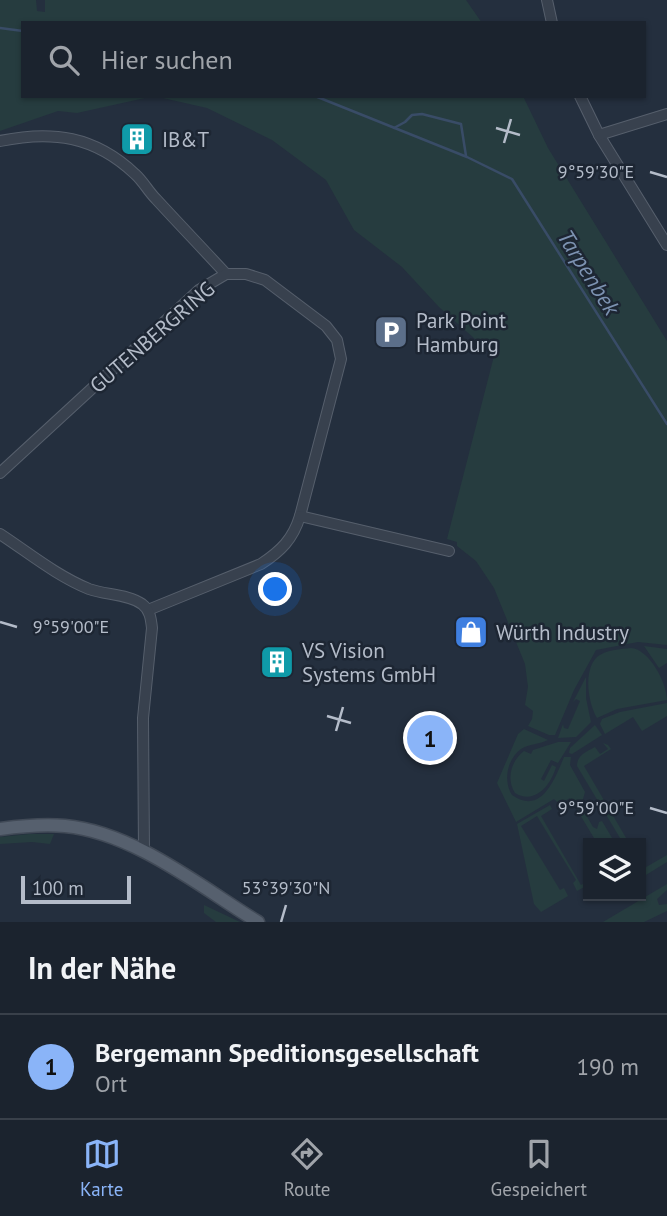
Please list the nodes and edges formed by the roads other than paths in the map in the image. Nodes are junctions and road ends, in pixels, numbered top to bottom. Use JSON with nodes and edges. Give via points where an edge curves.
{"nodes":[{"id":1,"x":547,"y":0,"type":"edge"},
{"id":2,"x":552,"y":21,"type":"edge"},
{"id":3,"x":581,"y":98,"type":"edge"},
{"id":4,"x":667,"y":114,"type":"edge"},
{"id":5,"x":599,"y":135,"type":"junction"},
{"id":6,"x":0,"y":141,"type":"edge"},
{"id":7,"x":667,"y":245,"type":"edge"},
{"id":8,"x":226,"y":274,"type":"junction"},
{"id":9,"x":0,"y":473,"type":"edge"},
{"id":10,"x":300,"y":516,"type":"junction"},
{"id":11,"x":0,"y":534,"type":"edge"},
{"id":12,"x":449,"y":551,"type":"dead end"},
{"id":13,"x":148,"y":610,"type":"junction"},
{"id":14,"x":0,"y":829,"type":"edge"},
{"id":15,"x":144,"y":852,"type":"junction"},
{"id":16,"x":258,"y":922,"type":"edge"}],
"edges":[{"from":1,"to":2,"type":"street"},
{"from":3,"to":5,"type":"street"},
{"from":4,"to":5,"type":"street"},
{"from":5,"to":7,"type":"street"},
{"from":6,"to":8,"type":"street","via":[[52,134],[74,138],[117,158]]},
{"from":8,"to":9,"type":"street","name":"GUTENBERGRING","via":[[199,290]]},
{"from":8,"to":10,"type":"street","name":"GUTENBERGRING","via":[[265,280],[326,326],[337,340],[341,359]]},
{"from":10,"to":12,"type":"street"},
{"from":10,"to":13,"type":"street","name":"GUTENBERGRING","via":[[291,538],[275,555]]},
{"from":11,"to":13,"type":"street","via":[[73,581],[137,601]]},
{"from":13,"to":15,"type":"street","via":[[152,628],[143,718]]},
{"from":14,"to":15,"type":"main road","via":[[67,826]]},
{"from":15,"to":16,"type":"main road"}]}
